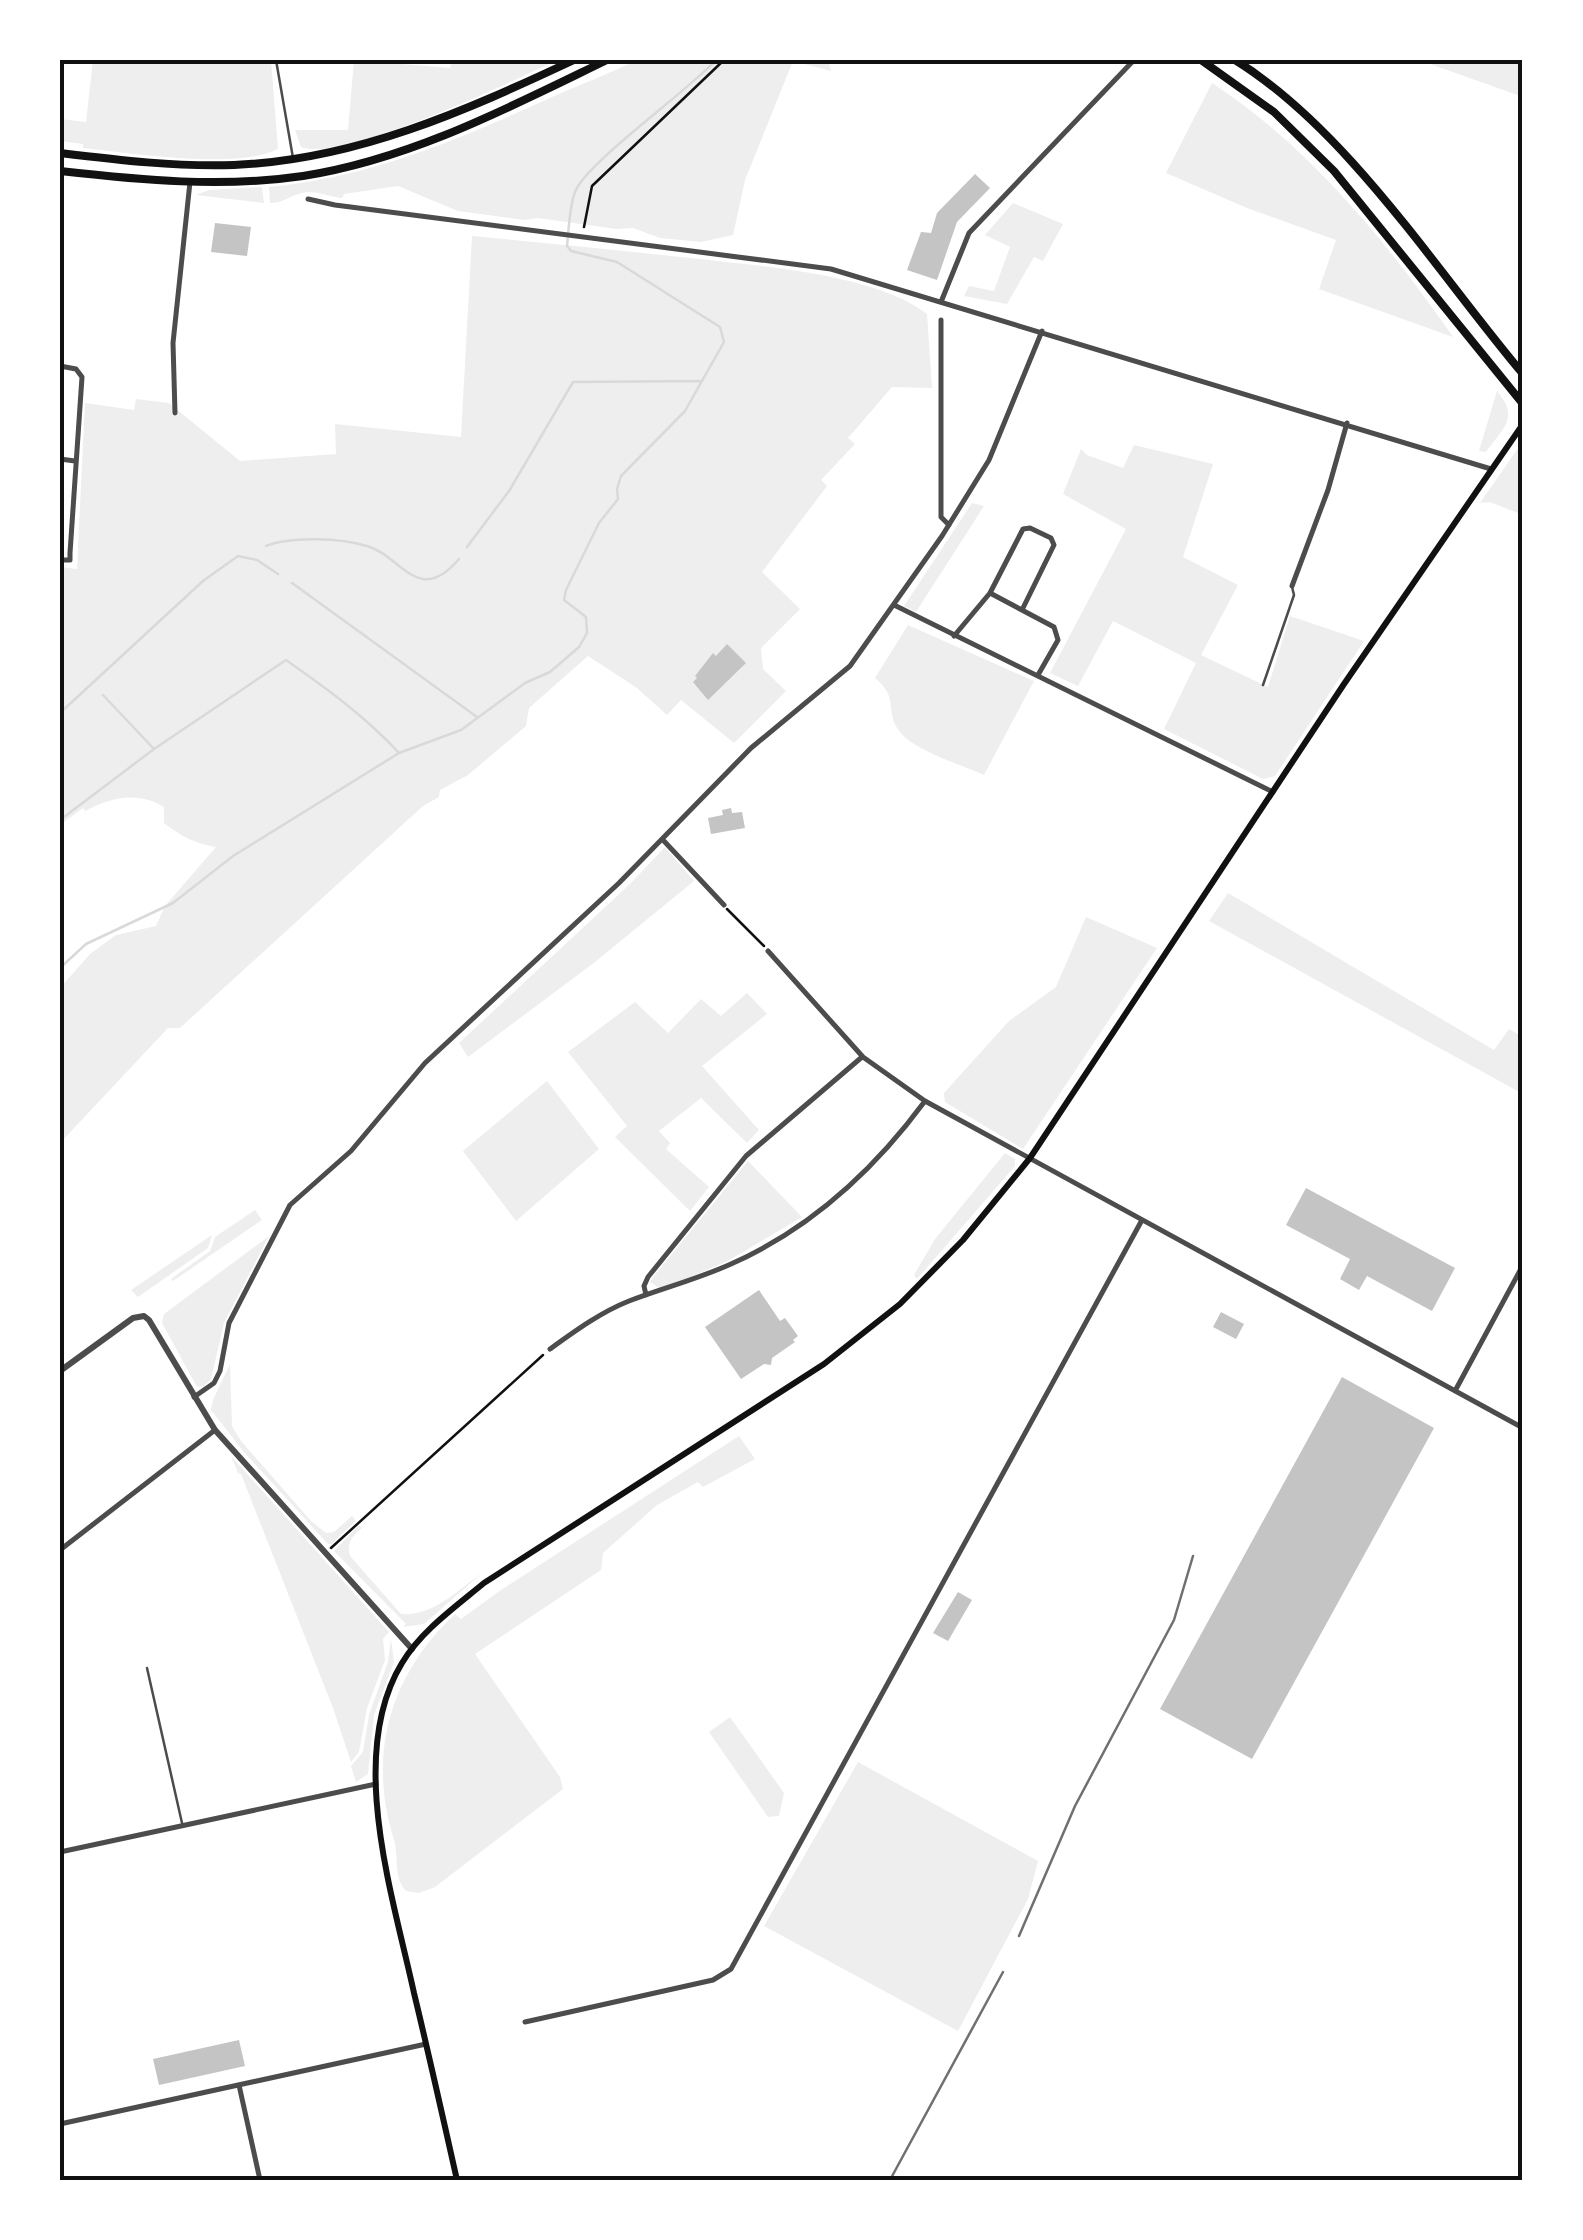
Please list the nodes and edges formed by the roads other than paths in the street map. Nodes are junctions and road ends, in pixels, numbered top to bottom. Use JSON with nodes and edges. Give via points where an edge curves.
{"nodes":[{"id":1,"x":276,"y":60,"type":"edge"},
{"id":2,"x":574,"y":60,"type":"edge"},
{"id":3,"x":608,"y":60,"type":"edge"},
{"id":4,"x":1134,"y":60,"type":"edge"},
{"id":5,"x":1201,"y":60,"type":"edge"},
{"id":6,"x":1235,"y":60,"type":"edge"},
{"id":7,"x":60,"y":153,"type":"edge"},
{"id":8,"x":293,"y":160,"type":"junction"},
{"id":9,"x":60,"y":171,"type":"edge"},
{"id":10,"x":190,"y":182,"type":"junction"},
{"id":11,"x":308,"y":199,"type":"dead end"},
{"id":12,"x":941,"y":302,"type":"junction"},
{"id":13,"x":941,"y":320,"type":"dead end"},
{"id":14,"x":1042,"y":331,"type":"junction"},
{"id":15,"x":60,"y":366,"type":"edge"},
{"id":16,"x":1523,"y":374,"type":"edge"},
{"id":17,"x":1523,"y":404,"type":"edge"},
{"id":18,"x":174,"y":413,"type":"dead end"},
{"id":19,"x":1348,"y":424,"type":"junction"},
{"id":20,"x":1523,"y":424,"type":"edge"},
{"id":21,"x":60,"y":459,"type":"edge"},
{"id":22,"x":75,"y":460,"type":"junction"},
{"id":23,"x":1492,"y":469,"type":"junction"},
{"id":24,"x":948,"y":525,"type":"junction"},
{"id":25,"x":60,"y":560,"type":"edge"},
{"id":26,"x":1292,"y":586,"type":"joint"},
{"id":27,"x":990,"y":594,"type":"junction"},
{"id":28,"x":894,"y":605,"type":"junction"},
{"id":29,"x":1022,"y":610,"type":"junction"},
{"id":30,"x":954,"y":636,"type":"junction"},
{"id":31,"x":1038,"y":675,"type":"junction"},
{"id":32,"x":1263,"y":686,"type":"dead end"},
{"id":33,"x":1274,"y":792,"type":"junction"},
{"id":34,"x":663,"y":840,"type":"junction"},
{"id":35,"x":724,"y":905,"type":"road end"},
{"id":36,"x":768,"y":950,"type":"road end"},
{"id":37,"x":863,"y":1057,"type":"junction"},
{"id":38,"x":925,"y":1102,"type":"junction"},
{"id":39,"x":1030,"y":1158,"type":"junction"},
{"id":40,"x":1142,"y":1220,"type":"junction"},
{"id":41,"x":1523,"y":1265,"type":"edge"},
{"id":42,"x":646,"y":1295,"type":"junction"},
{"id":43,"x":550,"y":1349,"type":"road end"},
{"id":44,"x":60,"y":1371,"type":"edge"},
{"id":45,"x":1455,"y":1391,"type":"junction"},
{"id":46,"x":194,"y":1397,"type":"junction"},
{"id":47,"x":1523,"y":1428,"type":"edge"},
{"id":48,"x":215,"y":1430,"type":"junction"},
{"id":49,"x":60,"y":1550,"type":"edge"},
{"id":50,"x":412,"y":1648,"type":"junction"},
{"id":51,"x":146,"y":1668,"type":"dead end"},
{"id":52,"x":376,"y":1784,"type":"junction"},
{"id":53,"x":182,"y":1824,"type":"junction"},
{"id":54,"x":60,"y":1852,"type":"edge"},
{"id":55,"x":524,"y":2022,"type":"dead end"},
{"id":56,"x":426,"y":2044,"type":"junction"},
{"id":57,"x":239,"y":2084,"type":"junction"},
{"id":58,"x":60,"y":2124,"type":"edge"},
{"id":59,"x":260,"y":2180,"type":"edge"},
{"id":60,"x":457,"y":2180,"type":"edge"}],
"edges":[{"from":1,"to":8,"type":"lane"},
{"from":2,"to":8,"type":"main road","via":[[411,130]]},
{"from":3,"to":10,"type":"main road","via":[[428,142],[347,167],[298,177]]},
{"from":4,"to":12,"type":"street","via":[[969,233]]},
{"from":5,"to":17,"type":"main road","via":[[1274,112],[1334,171]]},
{"from":6,"to":16,"type":"main road","via":[[1337,149]]},
{"from":7,"to":8,"type":"main road","via":[[198,165]]},
{"from":9,"to":10,"type":"main road"},
{"from":10,"to":18,"type":"street","via":[[173,342]]},
{"from":11,"to":12,"type":"street","via":[[831,268]]},
{"from":12,"to":14,"type":"street"},
{"from":13,"to":24,"type":"street","via":[[942,517]]},
{"from":14,"to":19,"type":"street"},
{"from":14,"to":24,"type":"street","via":[[989,460]]},
{"from":15,"to":22,"type":"street","via":[[76,368],[82,378]]},
{"from":19,"to":23,"type":"street"},
{"from":19,"to":26,"type":"street"},
{"from":20,"to":23,"type":"main road"},
{"from":21,"to":22,"type":"street"},
{"from":22,"to":25,"type":"street","via":[[70,560]]},
{"from":23,"to":33,"type":"main road"},
{"from":24,"to":28,"type":"street"},
{"from":26,"to":32,"type":"lane"},
{"from":27,"to":29,"type":"street"},
{"from":27,"to":29,"type":"street","via":[[1024,529],[1041,533],[1054,545]]},
{"from":27,"to":30,"type":"street"},
{"from":28,"to":30,"type":"street"},
{"from":28,"to":34,"type":"street","via":[[850,666],[751,748]]},
{"from":29,"to":31,"type":"street","via":[[1054,627],[1058,640]]},
{"from":30,"to":31,"type":"street"},
{"from":31,"to":33,"type":"street"},
{"from":33,"to":39,"type":"main road"},
{"from":34,"to":35,"type":"street"},
{"from":34,"to":46,"type":"street","via":[[425,1064],[351,1151],[290,1206],[229,1324],[214,1383]]},
{"from":36,"to":37,"type":"street"},
{"from":37,"to":38,"type":"street"},
{"from":37,"to":42,"type":"street","via":[[746,1156],[648,1277]]},
{"from":38,"to":39,"type":"street"},
{"from":38,"to":42,"type":"street","via":[[867,1170],[794,1228],[732,1263]]},
{"from":39,"to":40,"type":"street"},
{"from":39,"to":50,"type":"main road","via":[[927,1279],[870,1329],[484,1584]]},
{"from":40,"to":45,"type":"street"},
{"from":40,"to":55,"type":"street","via":[[731,1968],[713,1980]]},
{"from":41,"to":45,"type":"street"},
{"from":42,"to":43,"type":"street"},
{"from":44,"to":46,"type":"street","via":[[144,1316]]},
{"from":45,"to":47,"type":"street"},
{"from":46,"to":48,"type":"street"},
{"from":48,"to":49,"type":"street"},
{"from":48,"to":50,"type":"street"},
{"from":50,"to":52,"type":"main road","via":[[384,1707]]},
{"from":51,"to":53,"type":"lane"},
{"from":52,"to":53,"type":"street"},
{"from":52,"to":56,"type":"main road","via":[[385,1860]]},
{"from":53,"to":54,"type":"street"},
{"from":56,"to":57,"type":"street"},
{"from":56,"to":60,"type":"main road"},
{"from":57,"to":58,"type":"street"},
{"from":57,"to":59,"type":"street"}]}
